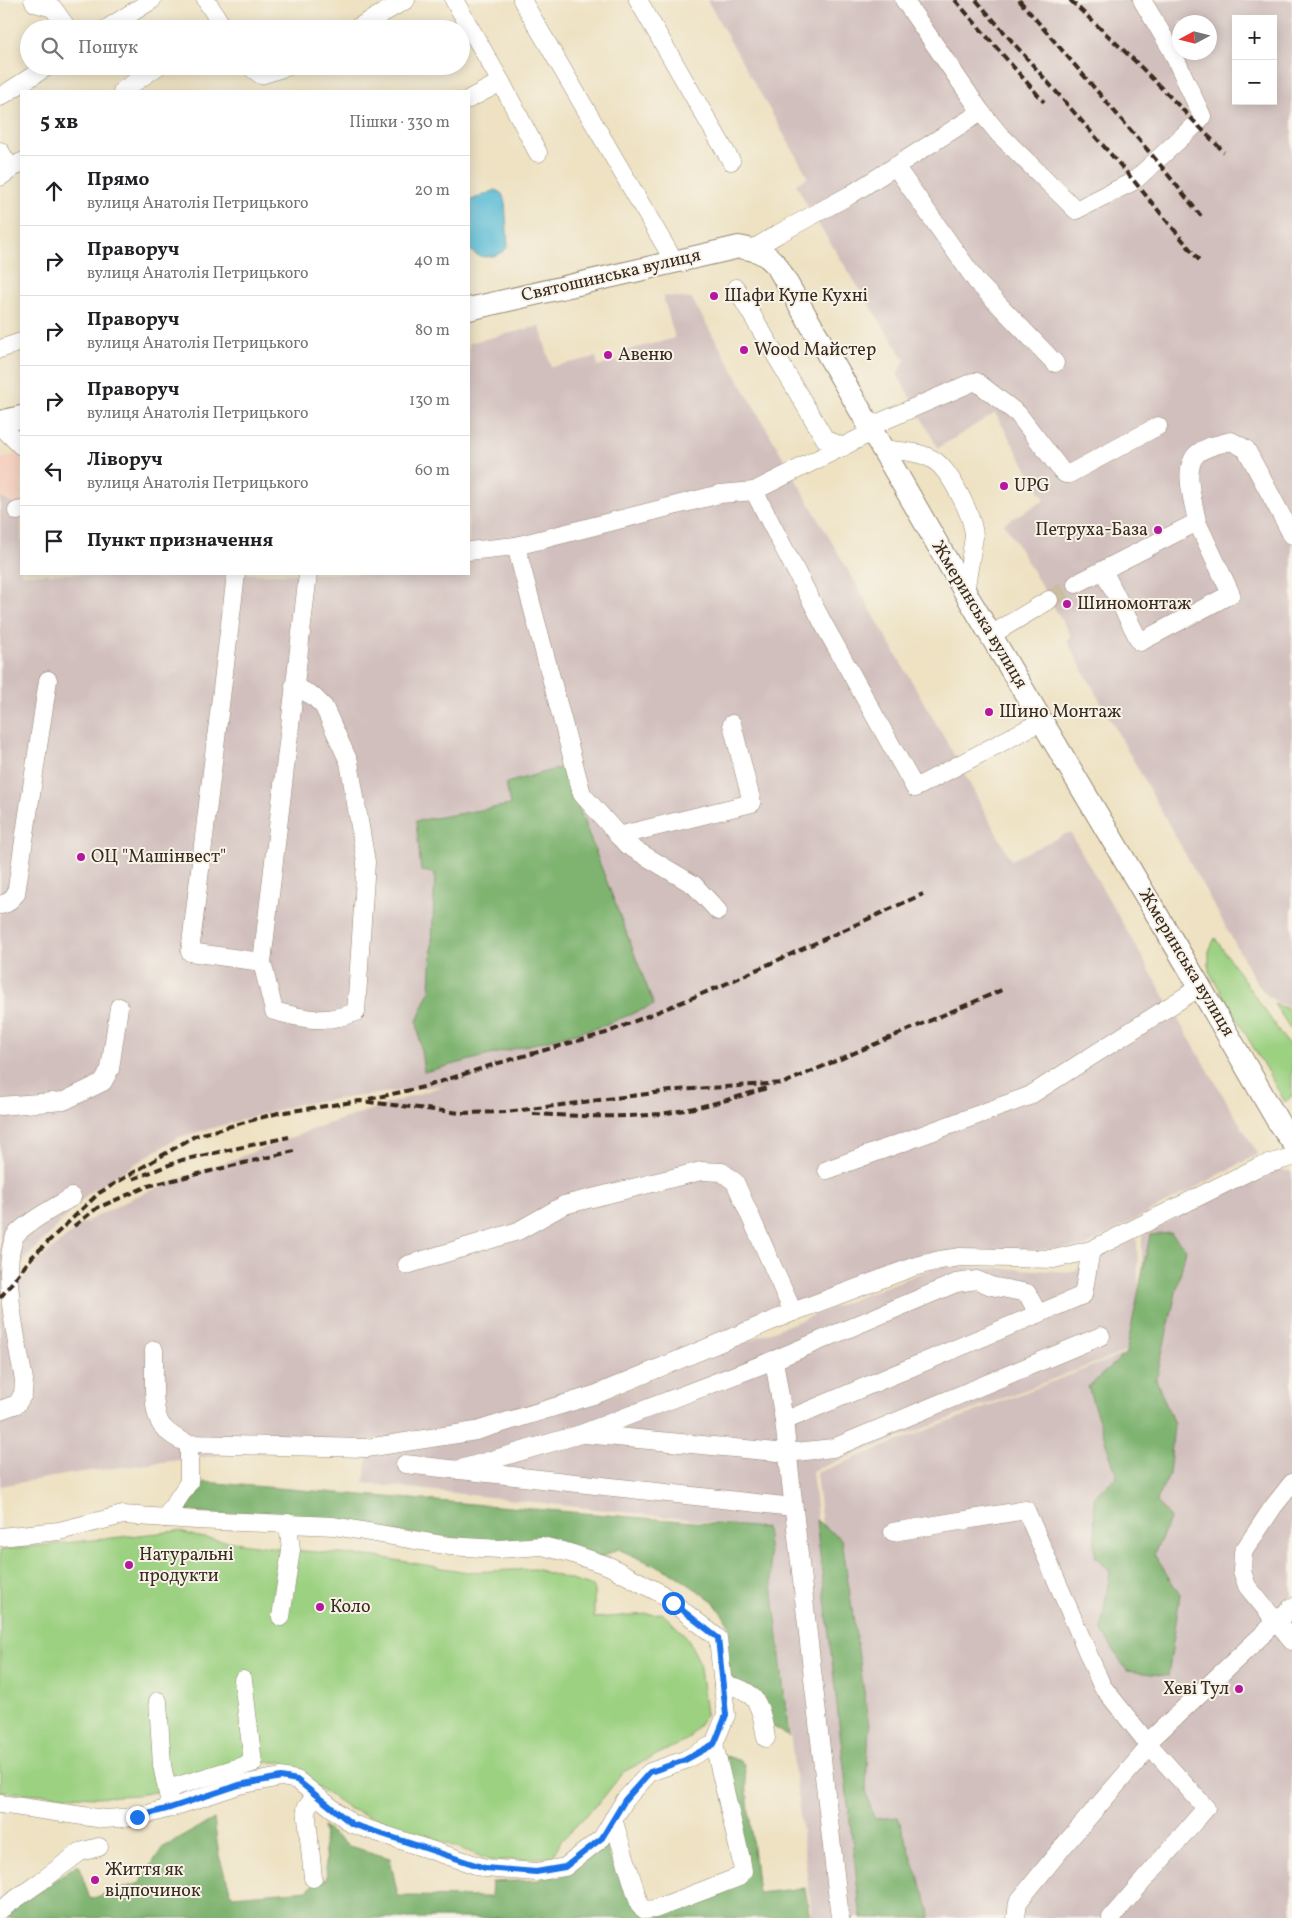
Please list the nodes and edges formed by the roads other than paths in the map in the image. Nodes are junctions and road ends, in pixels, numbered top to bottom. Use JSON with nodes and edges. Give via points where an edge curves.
{"nodes":[{"id":1,"x":33,"y":0,"type":"edge"},
{"id":2,"x":152,"y":0,"type":"edge"},
{"id":3,"x":206,"y":0,"type":"edge"},
{"id":4,"x":406,"y":0,"type":"edge"},
{"id":5,"x":454,"y":0,"type":"edge"},
{"id":6,"x":638,"y":0,"type":"edge"},
{"id":7,"x":904,"y":0,"type":"edge"},
{"id":8,"x":1142,"y":0,"type":"edge"},
{"id":9,"x":525,"y":1,"type":"edge"},
{"id":10,"x":62,"y":20,"type":"edge"},
{"id":11,"x":120,"y":20,"type":"edge"},
{"id":12,"x":215,"y":20,"type":"edge"},
{"id":13,"x":371,"y":20,"type":"edge"},
{"id":14,"x":465,"y":20,"type":"edge"},
{"id":15,"x":470,"y":28,"type":"edge"},
{"id":16,"x":1172,"y":42,"type":"edge"},
{"id":17,"x":1180,"y":60,"type":"edge"},
{"id":18,"x":34,"y":75,"type":"edge"},
{"id":19,"x":145,"y":75,"type":"edge"},
{"id":20,"x":501,"y":82,"type":"junction"},
{"id":21,"x":123,"y":90,"type":"edge"},
{"id":22,"x":0,"y":97,"type":"edge"},
{"id":23,"x":470,"y":98,"type":"edge"},
{"id":24,"x":981,"y":112,"type":"junction"},
{"id":25,"x":0,"y":151,"type":"edge"},
{"id":26,"x":538,"y":153,"type":"dead end"},
{"id":27,"x":731,"y":161,"type":"dead end"},
{"id":28,"x":895,"y":166,"type":"junction"},
{"id":29,"x":11,"y":169,"type":"edge"},
{"id":30,"x":753,"y":249,"type":"junction"},
{"id":31,"x":674,"y":261,"type":"junction"},
{"id":32,"x":736,"y":288,"type":"dead end"},
{"id":33,"x":470,"y":310,"type":"edge"},
{"id":34,"x":20,"y":342,"type":"edge"},
{"id":35,"x":0,"y":349,"type":"edge"},
{"id":36,"x":1055,"y":363,"type":"dead end"},
{"id":37,"x":20,"y":417,"type":"edge"},
{"id":38,"x":0,"y":424,"type":"edge"},
{"id":39,"x":1158,"y":426,"type":"dead end"},
{"id":40,"x":874,"y":436,"type":"junction"},
{"id":41,"x":20,"y":445,"type":"edge"},
{"id":42,"x":843,"y":447,"type":"junction"},
{"id":43,"x":754,"y":491,"type":"junction"},
{"id":44,"x":1197,"y":522,"type":"junction"},
{"id":45,"x":1292,"y":535,"type":"edge"},
{"id":46,"x":516,"y":546,"type":"junction"},
{"id":47,"x":470,"y":551,"type":"edge"},
{"id":48,"x":1103,"y":570,"type":"junction"},
{"id":49,"x":236,"y":575,"type":"edge"},
{"id":50,"x":308,"y":575,"type":"edge"},
{"id":51,"x":1076,"y":584,"type":"tunnel mouth"},
{"id":52,"x":964,"y":592,"type":"junction"},
{"id":53,"x":1049,"y":600,"type":"tunnel mouth"},
{"id":54,"x":990,"y":635,"type":"junction"},
{"id":55,"x":48,"y":680,"type":"dead end"},
{"id":56,"x":294,"y":686,"type":"junction"},
{"id":57,"x":1042,"y":721,"type":"junction"},
{"id":58,"x":732,"y":724,"type":"dead end"},
{"id":59,"x":618,"y":836,"type":"junction"},
{"id":60,"x":0,"y":905,"type":"edge"},
{"id":61,"x":718,"y":911,"type":"dead end"},
{"id":62,"x":262,"y":962,"type":"junction"},
{"id":63,"x":1200,"y":987,"type":"junction"},
{"id":64,"x":119,"y":1007,"type":"dead end"},
{"id":65,"x":0,"y":1106,"type":"edge"},
{"id":66,"x":1292,"y":1141,"type":"edge"},
{"id":67,"x":1292,"y":1157,"type":"edge"},
{"id":68,"x":826,"y":1170,"type":"dead end"},
{"id":69,"x":72,"y":1197,"type":"dead end"},
{"id":70,"x":1091,"y":1250,"type":"junction"},
{"id":71,"x":407,"y":1265,"type":"dead end"},
{"id":72,"x":793,"y":1312,"type":"junction"},
{"id":73,"x":1038,"y":1314,"type":"junction"},
{"id":74,"x":1101,"y":1336,"type":"dead end"},
{"id":75,"x":154,"y":1350,"type":"dead end"},
{"id":76,"x":774,"y":1360,"type":"junction"},
{"id":77,"x":0,"y":1410,"type":"edge"},
{"id":78,"x":784,"y":1421,"type":"junction"},
{"id":79,"x":581,"y":1434,"type":"junction"},
{"id":80,"x":189,"y":1444,"type":"junction"},
{"id":81,"x":787,"y":1454,"type":"junction"},
{"id":82,"x":405,"y":1464,"type":"dead end"},
{"id":83,"x":457,"y":1470,"type":"junction"},
{"id":84,"x":1292,"y":1483,"type":"edge"},
{"id":85,"x":793,"y":1507,"type":"junction"},
{"id":86,"x":165,"y":1518,"type":"junction"},
{"id":87,"x":288,"y":1524,"type":"junction"},
{"id":88,"x":892,"y":1532,"type":"dead end"},
{"id":89,"x":0,"y":1537,"type":"edge"},
{"id":90,"x":1292,"y":1606,"type":"edge"},
{"id":91,"x":282,"y":1618,"type":"dead end"},
{"id":92,"x":1276,"y":1622,"type":"junction"},
{"id":93,"x":1292,"y":1640,"type":"edge"},
{"id":94,"x":244,"y":1680,"type":"dead end"},
{"id":95,"x":723,"y":1685,"type":"junction"},
{"id":96,"x":158,"y":1701,"type":"dead end"},
{"id":97,"x":766,"y":1738,"type":"dead end"},
{"id":98,"x":714,"y":1744,"type":"junction"},
{"id":99,"x":1148,"y":1744,"type":"junction"},
{"id":100,"x":167,"y":1788,"type":"junction"},
{"id":101,"x":316,"y":1796,"type":"junction"},
{"id":102,"x":0,"y":1804,"type":"edge"},
{"id":103,"x":170,"y":1808,"type":"junction"},
{"id":104,"x":613,"y":1819,"type":"junction"},
{"id":105,"x":99,"y":1847,"type":"dead end"},
{"id":106,"x":313,"y":1878,"type":"dead end"},
{"id":107,"x":0,"y":1910,"type":"edge"},
{"id":108,"x":840,"y":1918,"type":"edge"},
{"id":109,"x":1016,"y":1918,"type":"edge"},
{"id":110,"x":1111,"y":1918,"type":"edge"}],
"edges":[{"from":1,"to":10,"type":"street","via":[[53,8]]},
{"from":2,"to":11,"type":"street"},
{"from":3,"to":12,"type":"street"},
{"from":4,"to":13,"type":"street"},
{"from":5,"to":14,"type":"street"},
{"from":6,"to":27,"type":"street"},
{"from":7,"to":24,"type":"street"},
{"from":8,"to":16,"type":"street"},
{"from":9,"to":31,"type":"street"},
{"from":15,"to":20,"type":"street"},
{"from":17,"to":24,"type":"street","via":[[1202,116],[1134,181],[1076,210]]},
{"from":18,"to":22,"type":"street"},
{"from":19,"to":21,"type":"street"},
{"from":20,"to":23,"type":"street"},
{"from":20,"to":26,"type":"street"},
{"from":24,"to":28,"type":"street"},
{"from":25,"to":29,"type":"street"},
{"from":28,"to":30,"type":"street"},
{"from":28,"to":36,"type":"street","via":[[977,282]]},
{"from":30,"to":31,"type":"main road","name":"Святошинська вулиця","via":[[739,247]]},
{"from":30,"to":40,"type":"main road","name":"Жмеринська вулиця","via":[[767,255],[777,266]]},
{"from":31,"to":33,"type":"main road","name":"Святошинська вулиця"},
{"from":32,"to":42,"type":"street","via":[[825,439]]},
{"from":34,"to":35,"type":"street"},
{"from":37,"to":38,"type":"main road"},
{"from":38,"to":41,"type":"street"},
{"from":39,"to":40,"type":"street","via":[[1065,474],[1018,414],[973,382]]},
{"from":40,"to":42,"type":"street"},
{"from":40,"to":52,"type":"main road","name":"Жмеринська вулиця"},
{"from":40,"to":52,"type":"street","via":[[940,464],[960,495],[974,528]]},
{"from":42,"to":43,"type":"street"},
{"from":43,"to":46,"type":"street","via":[[720,494]]},
{"from":43,"to":57,"type":"street","via":[[915,788]]},
{"from":44,"to":45,"type":"street","via":[[1188,474],[1197,454],[1232,441],[1246,449]]},
{"from":44,"to":48,"type":"street"},
{"from":44,"to":48,"type":"street","via":[[1231,594],[1140,642]]},
{"from":46,"to":47,"type":"street"},
{"from":46,"to":59,"type":"street","via":[[582,794]]},
{"from":48,"to":51,"type":"street"},
{"from":49,"to":62,"type":"street","via":[[190,952]]},
{"from":50,"to":56,"type":"street"},
{"from":52,"to":54,"type":"main road","name":"Жмеринська вулиця"},
{"from":53,"to":54,"type":"street"},
{"from":54,"to":57,"type":"main road","name":"Жмеринська вулиця"},
{"from":55,"to":60,"type":"street","via":[[16,894]]},
{"from":56,"to":62,"type":"street"},
{"from":56,"to":62,"type":"street","via":[[313,696],[324,707],[349,762],[366,862],[356,1012],[339,1018],[304,1019],[274,1011]]},
{"from":57,"to":63,"type":"main road","name":"Жмеринська вулиця"},
{"from":58,"to":59,"type":"street","via":[[752,802]]},
{"from":59,"to":61,"type":"street","via":[[626,845],[694,885]]},
{"from":63,"to":66,"type":"main road","name":"Жмеринська вулиця"},
{"from":63,"to":68,"type":"street","via":[[1029,1096]]},
{"from":64,"to":65,"type":"street","via":[[110,1069],[103,1082],[64,1101]]},
{"from":67,"to":70,"type":"street","via":[[1258,1167]]},
{"from":69,"to":77,"type":"street","via":[[42,1214],[16,1235],[7,1255],[6,1290],[24,1380],[23,1394],[17,1404]]},
{"from":70,"to":72,"type":"street","via":[[1054,1259],[960,1257],[940,1260]]},
{"from":70,"to":73,"type":"street","via":[[1083,1295]]},
{"from":71,"to":72,"type":"street","via":[[518,1231],[564,1205],[702,1171],[722,1172],[735,1182]]},
{"from":72,"to":80,"type":"street","via":[[597,1394],[476,1431],[367,1448]]},
{"from":73,"to":76,"type":"street","via":[[1027,1294],[977,1280],[956,1283]]},
{"from":73,"to":78,"type":"street"},
{"from":74,"to":81,"type":"street","via":[[833,1448]]},
{"from":75,"to":80,"type":"street","via":[[156,1414],[162,1426],[175,1438]]},
{"from":76,"to":78,"type":"street"},
{"from":76,"to":79,"type":"street"},
{"from":78,"to":81,"type":"street"},
{"from":79,"to":81,"type":"street"},
{"from":79,"to":83,"type":"street"},
{"from":80,"to":86,"type":"street","via":[[189,1482]]},
{"from":81,"to":85,"type":"street"},
{"from":82,"to":83,"type":"street"},
{"from":83,"to":85,"type":"street"},
{"from":84,"to":92,"type":"street","via":[[1243,1552],[1242,1571],[1247,1586]]},
{"from":85,"to":108,"type":"street"},
{"from":86,"to":87,"type":"street"},
{"from":86,"to":89,"type":"street","via":[[123,1515],[59,1531]]},
{"from":87,"to":91,"type":"street","via":[[291,1550]]},
{"from":87,"to":95,"type":"street","via":[[334,1526],[450,1546],[499,1549],[542,1546],[609,1566],[660,1593],[718,1638]]},
{"from":88,"to":99,"type":"street","via":[[1026,1510],[1102,1686]]},
{"from":90,"to":92,"type":"street"},
{"from":92,"to":93,"type":"street"},
{"from":92,"to":99,"type":"street"},
{"from":94,"to":100,"type":"street","via":[[253,1764]]},
{"from":95,"to":97,"type":"street","via":[[737,1686],[754,1696],[763,1718]]},
{"from":95,"to":98,"type":"street","via":[[726,1715]]},
{"from":96,"to":100,"type":"street","via":[[162,1765]]},
{"from":98,"to":104,"type":"street","via":[[685,1760],[650,1772]]},
{"from":98,"to":104,"type":"street","via":[[741,1859],[743,1871],[739,1877],[656,1909],[645,1910],[640,1906]]},
{"from":99,"to":109,"type":"street","via":[[1018,1902]]},
{"from":99,"to":110,"type":"street","via":[[1206,1808]]},
{"from":100,"to":103,"type":"street"},
{"from":101,"to":103,"type":"street","via":[[297,1780],[281,1777],[239,1785]]},
{"from":101,"to":104,"type":"street","via":[[352,1824],[485,1868],[536,1872],[565,1867],[602,1838]]},
{"from":101,"to":106,"type":"street","via":[[306,1808]]},
{"from":102,"to":103,"type":"street","via":[[104,1819],[137,1817]]},
{"from":105,"to":107,"type":"street","via":[[80,1852]]}]}
